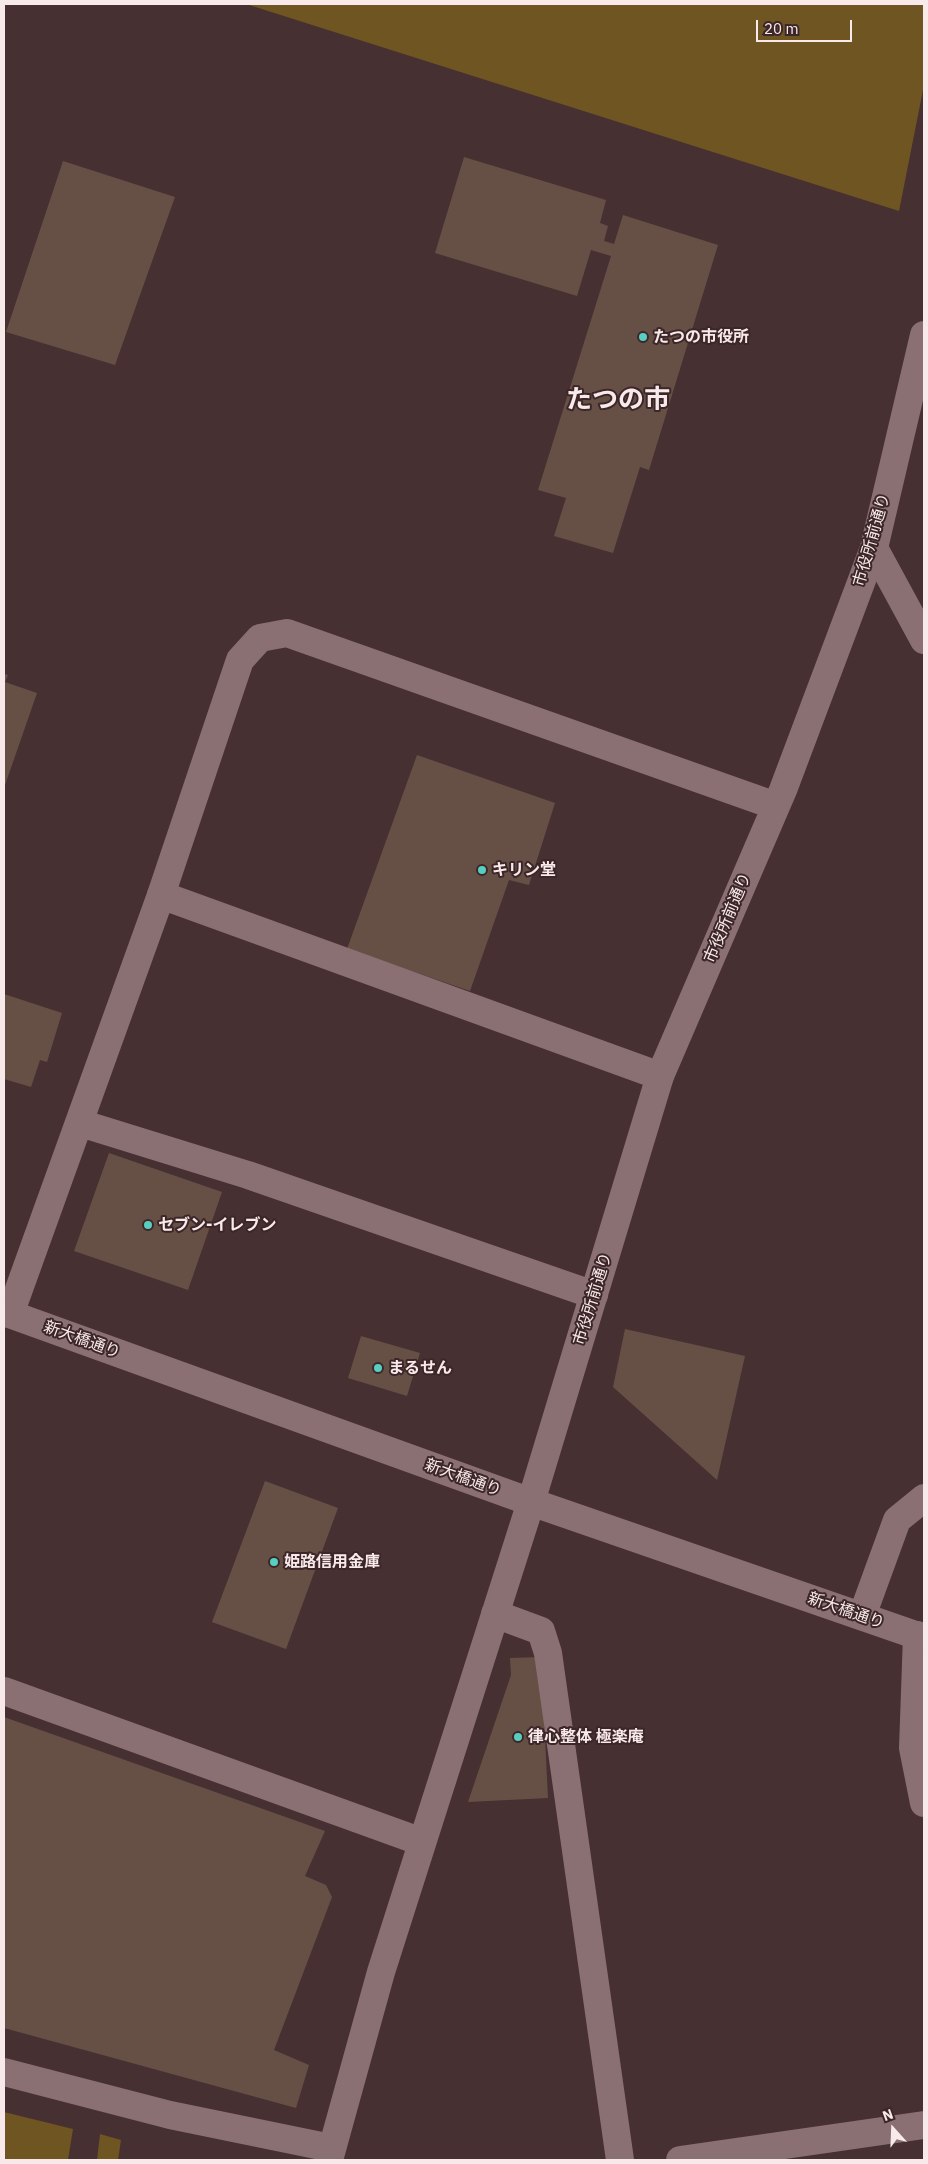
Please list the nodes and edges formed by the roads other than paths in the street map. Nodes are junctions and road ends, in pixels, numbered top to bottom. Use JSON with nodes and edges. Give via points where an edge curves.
{"nodes":[{"id":1,"x":924,"y":335,"type":"edge"},
{"id":2,"x":874,"y":548,"type":"junction"},
{"id":3,"x":924,"y":640,"type":"edge"},
{"id":4,"x":776,"y":806,"type":"junction"},
{"id":5,"x":160,"y":895,"type":"junction"},
{"id":6,"x":660,"y":1076,"type":"junction"},
{"id":7,"x":80,"y":1123,"type":"junction"},
{"id":8,"x":594,"y":1295,"type":"junction"},
{"id":9,"x":6,"y":1320,"type":"edge"},
{"id":10,"x":924,"y":1498,"type":"edge"},
{"id":11,"x":531,"y":1502,"type":"junction"},
{"id":12,"x":495,"y":1614,"type":"junction"},
{"id":13,"x":862,"y":1616,"type":"junction"},
{"id":14,"x":920,"y":1636,"type":"edge"},
{"id":15,"x":4,"y":1691,"type":"edge"},
{"id":16,"x":924,"y":1803,"type":"edge"},
{"id":17,"x":422,"y":1842,"type":"junction"},
{"id":18,"x":4,"y":2072,"type":"edge"},
{"id":19,"x":924,"y":2125,"type":"edge"},
{"id":20,"x":330,"y":2154,"type":"edge"},
{"id":21,"x":620,"y":2160,"type":"edge"},
{"id":22,"x":680,"y":2160,"type":"edge"}],
"edges":[{"from":1,"to":2,"type":"street","name":"市役所前通り"},
{"from":2,"to":3,"type":"street"},
{"from":2,"to":4,"type":"street","name":"市役所前通り"},
{"from":4,"to":5,"type":"street","via":[[287,633],[260,638],[240,660]]},
{"from":4,"to":6,"type":"street","name":"市役所前通り"},
{"from":5,"to":6,"type":"street"},
{"from":5,"to":7,"type":"street"},
{"from":6,"to":8,"type":"street","name":"市役所前通り"},
{"from":7,"to":8,"type":"street","via":[[248,1175]]},
{"from":7,"to":9,"type":"street"},
{"from":8,"to":11,"type":"street","name":"市役所前通り"},
{"from":9,"to":11,"type":"street","name":"新大橋通り"},
{"from":10,"to":13,"type":"street","via":[[897,1520]]},
{"from":11,"to":12,"type":"street","name":"市役所前通り"},
{"from":11,"to":13,"type":"street","name":"新大橋通り"},
{"from":12,"to":17,"type":"street","name":"市役所前通り"},
{"from":12,"to":21,"type":"street","via":[[541,1631],[548,1653]]},
{"from":13,"to":14,"type":"street","name":"新大橋通り"},
{"from":14,"to":16,"type":"street","via":[[913,1748]]},
{"from":15,"to":17,"type":"street"},
{"from":17,"to":20,"type":"street","name":"市役所前通り"},
{"from":18,"to":20,"type":"street"},
{"from":19,"to":22,"type":"street"}]}
